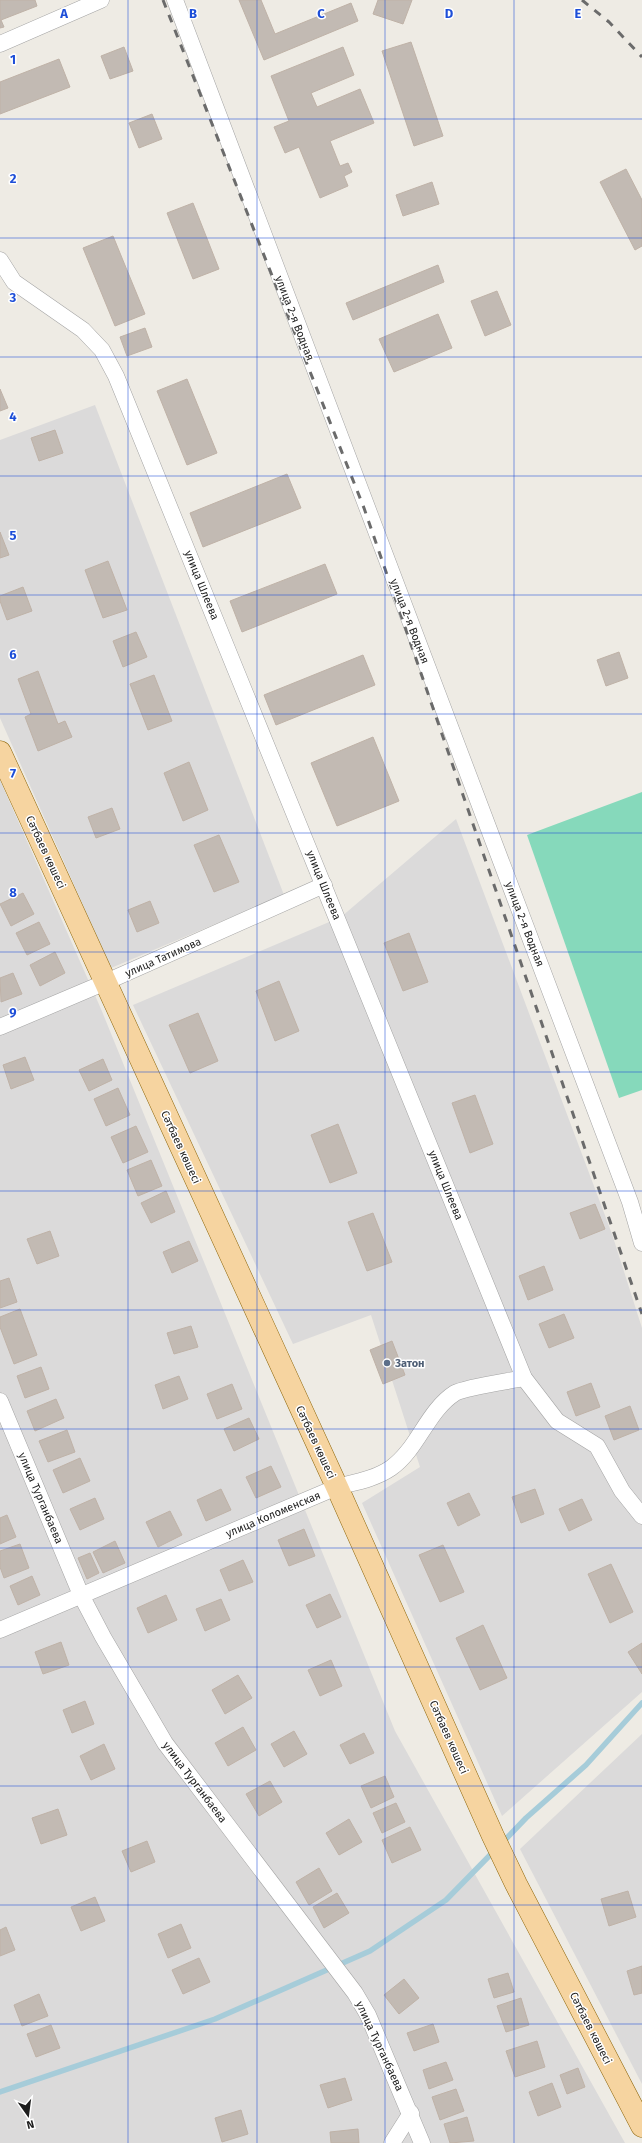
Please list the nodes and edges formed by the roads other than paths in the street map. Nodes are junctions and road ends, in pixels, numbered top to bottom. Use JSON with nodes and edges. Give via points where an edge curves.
{"nodes":[{"id":1,"x":101,"y":0,"type":"edge"},
{"id":2,"x":174,"y":0,"type":"edge"},
{"id":3,"x":0,"y":44,"type":"edge"},
{"id":4,"x":0,"y":260,"type":"edge"},
{"id":5,"x":0,"y":752,"type":"edge"},
{"id":6,"x":324,"y":885,"type":"junction"},
{"id":7,"x":106,"y":982,"type":"junction"},
{"id":8,"x":0,"y":1027,"type":"edge"},
{"id":9,"x":642,"y":1243,"type":"edge"},
{"id":10,"x":524,"y":1378,"type":"junction"},
{"id":11,"x":0,"y":1401,"type":"edge"},
{"id":12,"x":337,"y":1487,"type":"junction"},
{"id":13,"x":642,"y":1516,"type":"edge"},
{"id":14,"x":82,"y":1595,"type":"junction"},
{"id":15,"x":0,"y":1630,"type":"edge"},
{"id":16,"x":411,"y":2113,"type":"junction"},
{"id":17,"x":642,"y":2126,"type":"edge"},
{"id":18,"x":392,"y":2143,"type":"edge"},
{"id":19,"x":422,"y":2143,"type":"edge"}],
"edges":[{"from":1,"to":3,"type":"street"},
{"from":2,"to":9,"type":"street","name":"улица 2-я Водная","via":[[630,1202]]},
{"from":4,"to":6,"type":"street","name":"улица Шлеева","via":[[14,282],[83,330],[102,350],[116,376]]},
{"from":5,"to":7,"type":"main road","name":"Сәтбаев көшесі"},
{"from":6,"to":7,"type":"street","name":"улица Татимова"},
{"from":6,"to":10,"type":"street","name":"улица Шлеева"},
{"from":7,"to":8,"type":"street","name":"улица Татимова"},
{"from":7,"to":12,"type":"main road","name":"Сәтбаев көшесі"},
{"from":10,"to":12,"type":"street","name":"улица Коломенская","via":[[456,1392],[437,1410],[401,1459],[392,1467],[373,1477]]},
{"from":10,"to":13,"type":"street","name":"улица Шлеева","via":[[557,1421],[597,1446],[622,1491]]},
{"from":11,"to":14,"type":"street","name":"улица Турганбаева"},
{"from":12,"to":14,"type":"street","name":"улица Коломенская"},
{"from":12,"to":17,"type":"main road","name":"Сәтбаев көшесі","via":[[516,1884]]},
{"from":14,"to":15,"type":"street","name":"улица Коломенская"},
{"from":14,"to":16,"type":"street","name":"улица Турганбаева","via":[[164,1743],[355,1993],[368,2015]]},
{"from":16,"to":18,"type":"street"},
{"from":16,"to":19,"type":"street","name":"улица Турганбаева"}]}
